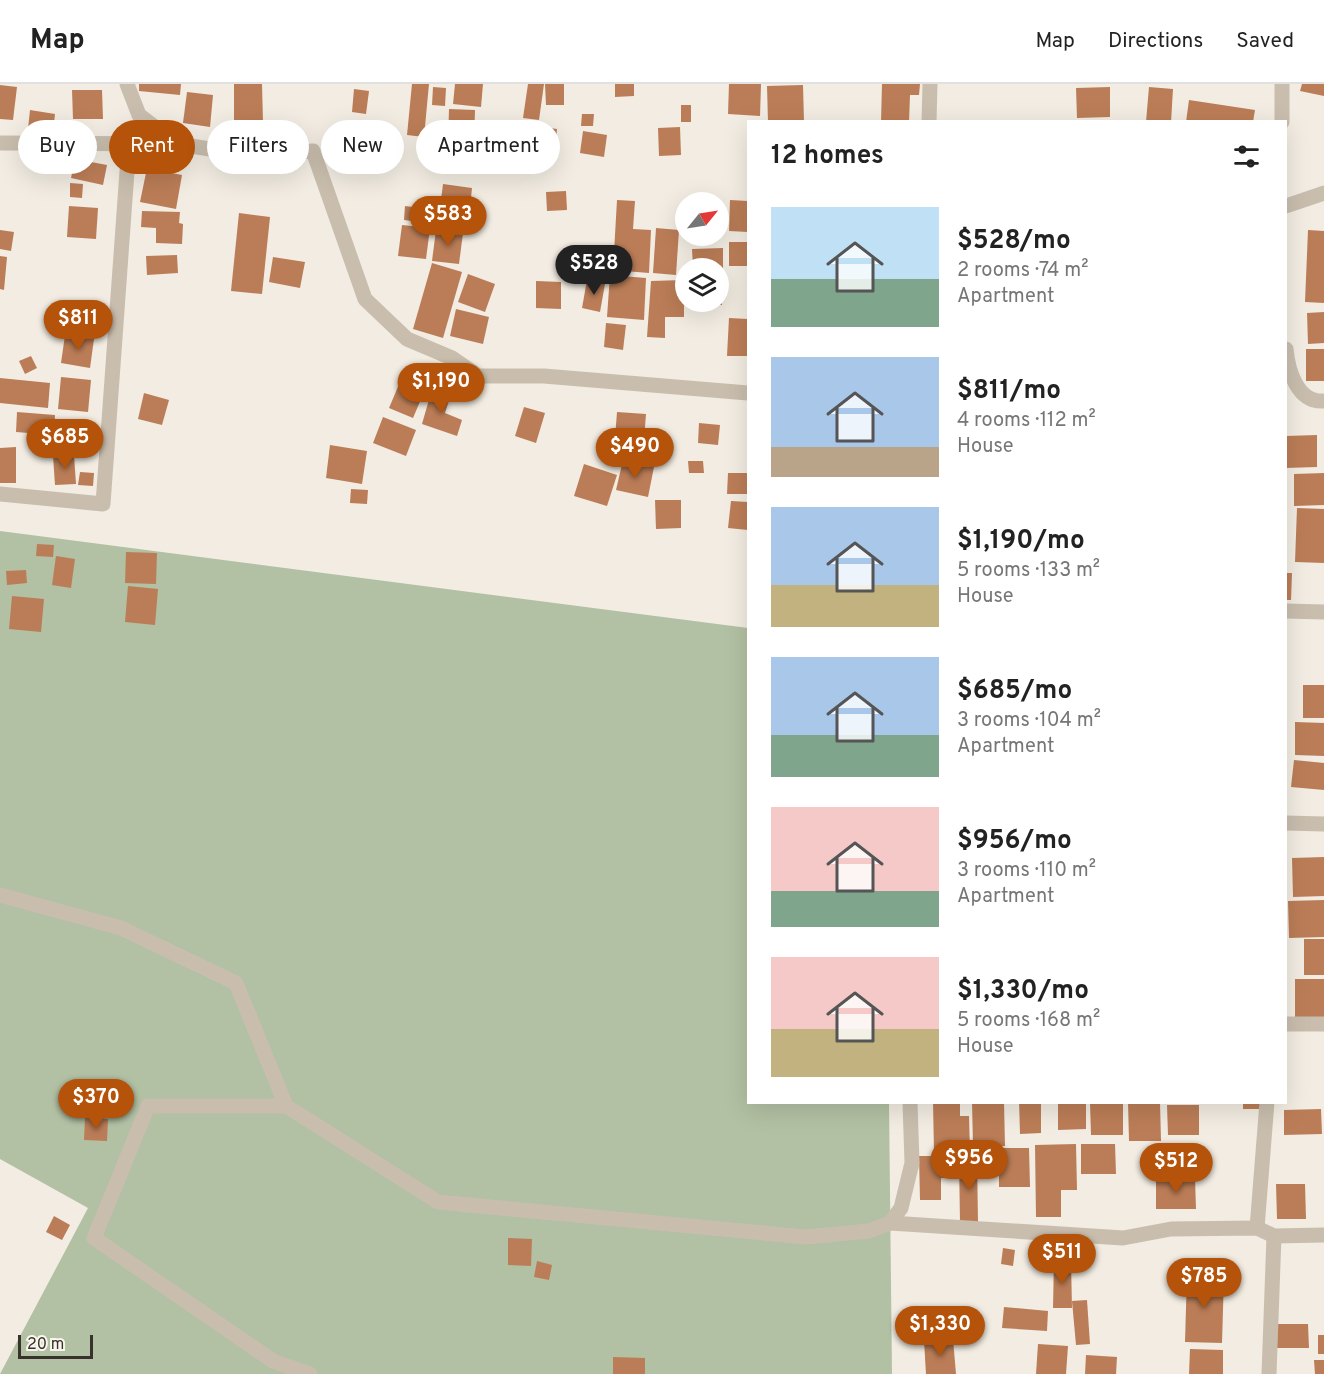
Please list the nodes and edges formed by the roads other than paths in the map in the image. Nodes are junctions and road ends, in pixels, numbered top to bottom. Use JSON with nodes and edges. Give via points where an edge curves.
{"nodes":[{"id":1,"x":127,"y":84,"type":"edge"},
{"id":2,"x":930,"y":84,"type":"edge"},
{"id":3,"x":1282,"y":84,"type":"edge"},
{"id":4,"x":146,"y":120,"type":"edge"},
{"id":5,"x":929,"y":120,"type":"edge"},
{"id":6,"x":1282,"y":120,"type":"edge"},
{"id":7,"x":0,"y":143,"type":"edge"},
{"id":8,"x":109,"y":144,"type":"edge"},
{"id":9,"x":195,"y":147,"type":"edge"},
{"id":10,"x":127,"y":174,"type":"edge"},
{"id":11,"x":1324,"y":193,"type":"edge"},
{"id":12,"x":1287,"y":206,"type":"edge"},
{"id":13,"x":1287,"y":358,"type":"edge"},
{"id":14,"x":747,"y":393,"type":"edge"},
{"id":15,"x":1324,"y":402,"type":"edge"},
{"id":16,"x":0,"y":494,"type":"edge"},
{"id":17,"x":1287,"y":611,"type":"edge"},
{"id":18,"x":1324,"y":612,"type":"edge"},
{"id":19,"x":1287,"y":823,"type":"edge"},
{"id":20,"x":1324,"y":824,"type":"edge"},
{"id":21,"x":0,"y":895,"type":"edge"},
{"id":22,"x":1287,"y":1024,"type":"edge"},
{"id":23,"x":1324,"y":1024,"type":"edge"},
{"id":24,"x":910,"y":1104,"type":"edge"},
{"id":25,"x":1267,"y":1104,"type":"edge"},
{"id":26,"x":286,"y":1106,"type":"junction"},
{"id":27,"x":890,"y":1223,"type":"junction"},
{"id":28,"x":1257,"y":1228,"type":"junction"},
{"id":29,"x":1324,"y":1235,"type":"edge"},
{"id":30,"x":1274,"y":1236,"type":"junction"},
{"id":31,"x":310,"y":1374,"type":"edge"},
{"id":32,"x":1269,"y":1374,"type":"edge"}],
"edges":[{"from":1,"to":4,"type":"street","via":[[140,115]]},
{"from":2,"to":5,"type":"street"},
{"from":3,"to":6,"type":"street"},
{"from":7,"to":8,"type":"street"},
{"from":9,"to":14,"type":"street","via":[[250,155],[313,152],[365,299],[407,339],[452,358],[478,376],[544,376]]},
{"from":10,"to":16,"type":"street","via":[[103,504]]},
{"from":11,"to":12,"type":"street"},
{"from":13,"to":15,"type":"street","via":[[1296,387]]},
{"from":17,"to":18,"type":"street"},
{"from":19,"to":20,"type":"street"},
{"from":21,"to":26,"type":"street","via":[[121,928],[236,983]]},
{"from":22,"to":23,"type":"street"},
{"from":24,"to":27,"type":"street","via":[[912,1163],[901,1208]]},
{"from":25,"to":28,"type":"street"},
{"from":26,"to":27,"type":"street","via":[[438,1202],[806,1237],[869,1231]]},
{"from":26,"to":31,"type":"street","via":[[148,1106],[94,1238],[273,1361]]},
{"from":27,"to":28,"type":"street","via":[[1123,1238],[1171,1230]]},
{"from":28,"to":30,"type":"street"},
{"from":29,"to":30,"type":"street"},
{"from":30,"to":32,"type":"street"}]}
